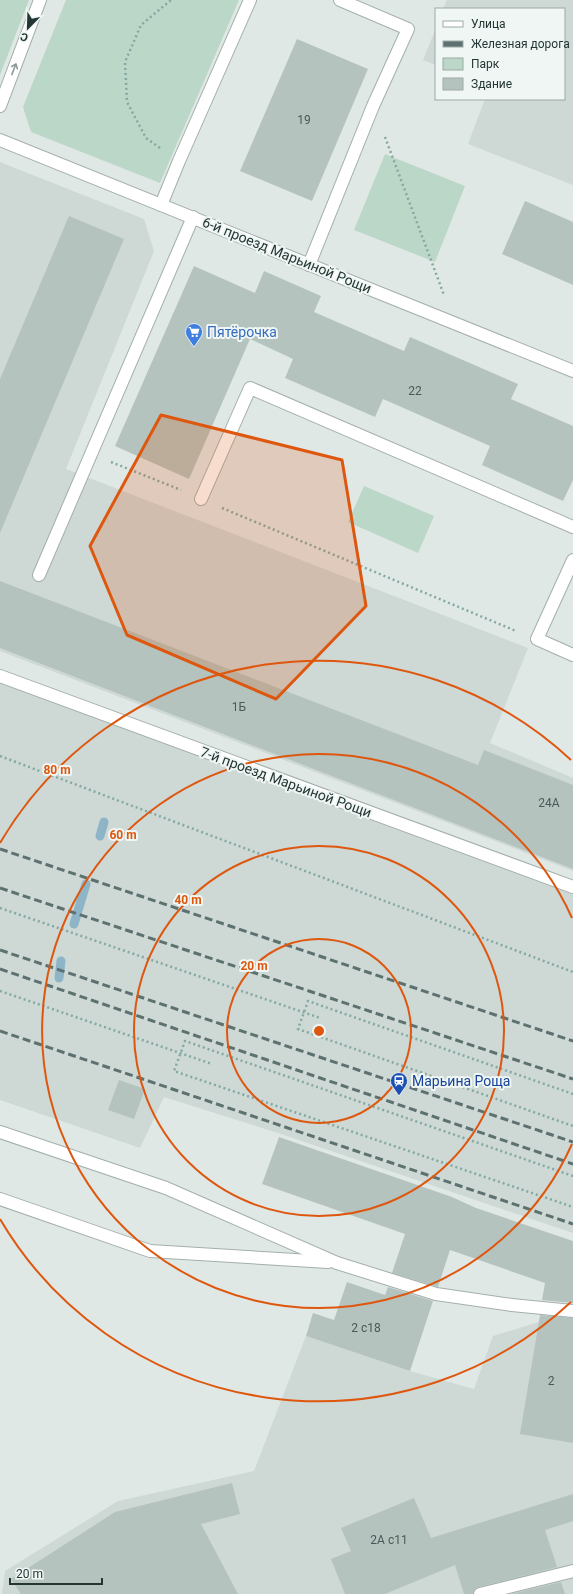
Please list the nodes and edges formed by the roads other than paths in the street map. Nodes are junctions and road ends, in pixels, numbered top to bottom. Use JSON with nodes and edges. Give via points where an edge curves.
{"nodes":[{"id":1,"x":40,"y":0,"type":"edge"},
{"id":2,"x":250,"y":0,"type":"edge"},
{"id":3,"x":340,"y":0,"type":"edge"},
{"id":4,"x":0,"y":106,"type":"edge"},
{"id":5,"x":0,"y":140,"type":"edge"},
{"id":6,"x":161,"y":205,"type":"junction"},
{"id":7,"x":193,"y":217,"type":"junction"},
{"id":8,"x":309,"y":265,"type":"junction"},
{"id":9,"x":573,"y":371,"type":"edge"},
{"id":10,"x":202,"y":499,"type":"road end"},
{"id":11,"x":573,"y":527,"type":"edge"},
{"id":12,"x":573,"y":560,"type":"edge"},
{"id":13,"x":39,"y":575,"type":"dead end"},
{"id":14,"x":573,"y":655,"type":"edge"},
{"id":15,"x":0,"y":676,"type":"edge"},
{"id":16,"x":573,"y":887,"type":"edge"},
{"id":17,"x":0,"y":1132,"type":"edge"},
{"id":18,"x":0,"y":1199,"type":"edge"},
{"id":19,"x":337,"y":1263,"type":"junction"},
{"id":20,"x":573,"y":1311,"type":"edge"},
{"id":21,"x":573,"y":1571,"type":"edge"},
{"id":22,"x":480,"y":1594,"type":"edge"}],
"edges":[{"from":4,"to":1,"type":"street","one_way":true},
{"from":2,"to":6,"type":"street"},
{"from":3,"to":8,"type":"street","via":[[408,29],[373,106]]},
{"from":5,"to":6,"type":"street","name":"6-й проезд Марьиной Рощи"},
{"from":6,"to":7,"type":"street","name":"6-й проезд Марьиной Рощи"},
{"from":7,"to":8,"type":"street","name":"6-й проезд Марьиной Рощи"},
{"from":7,"to":13,"type":"street"},
{"from":8,"to":9,"type":"street","name":"6-й проезд Марьиной Рощи"},
{"from":10,"to":11,"type":"street","via":[[250,388]]},
{"from":12,"to":14,"type":"street","via":[[537,639]]},
{"from":15,"to":16,"type":"street","name":"7-й проезд Марьиной Рощи"},
{"from":17,"to":19,"type":"street","via":[[166,1188]]},
{"from":18,"to":19,"type":"street","via":[[150,1252]]},
{"from":19,"to":20,"type":"street","via":[[436,1294]]},
{"from":21,"to":22,"type":"street"}]}
